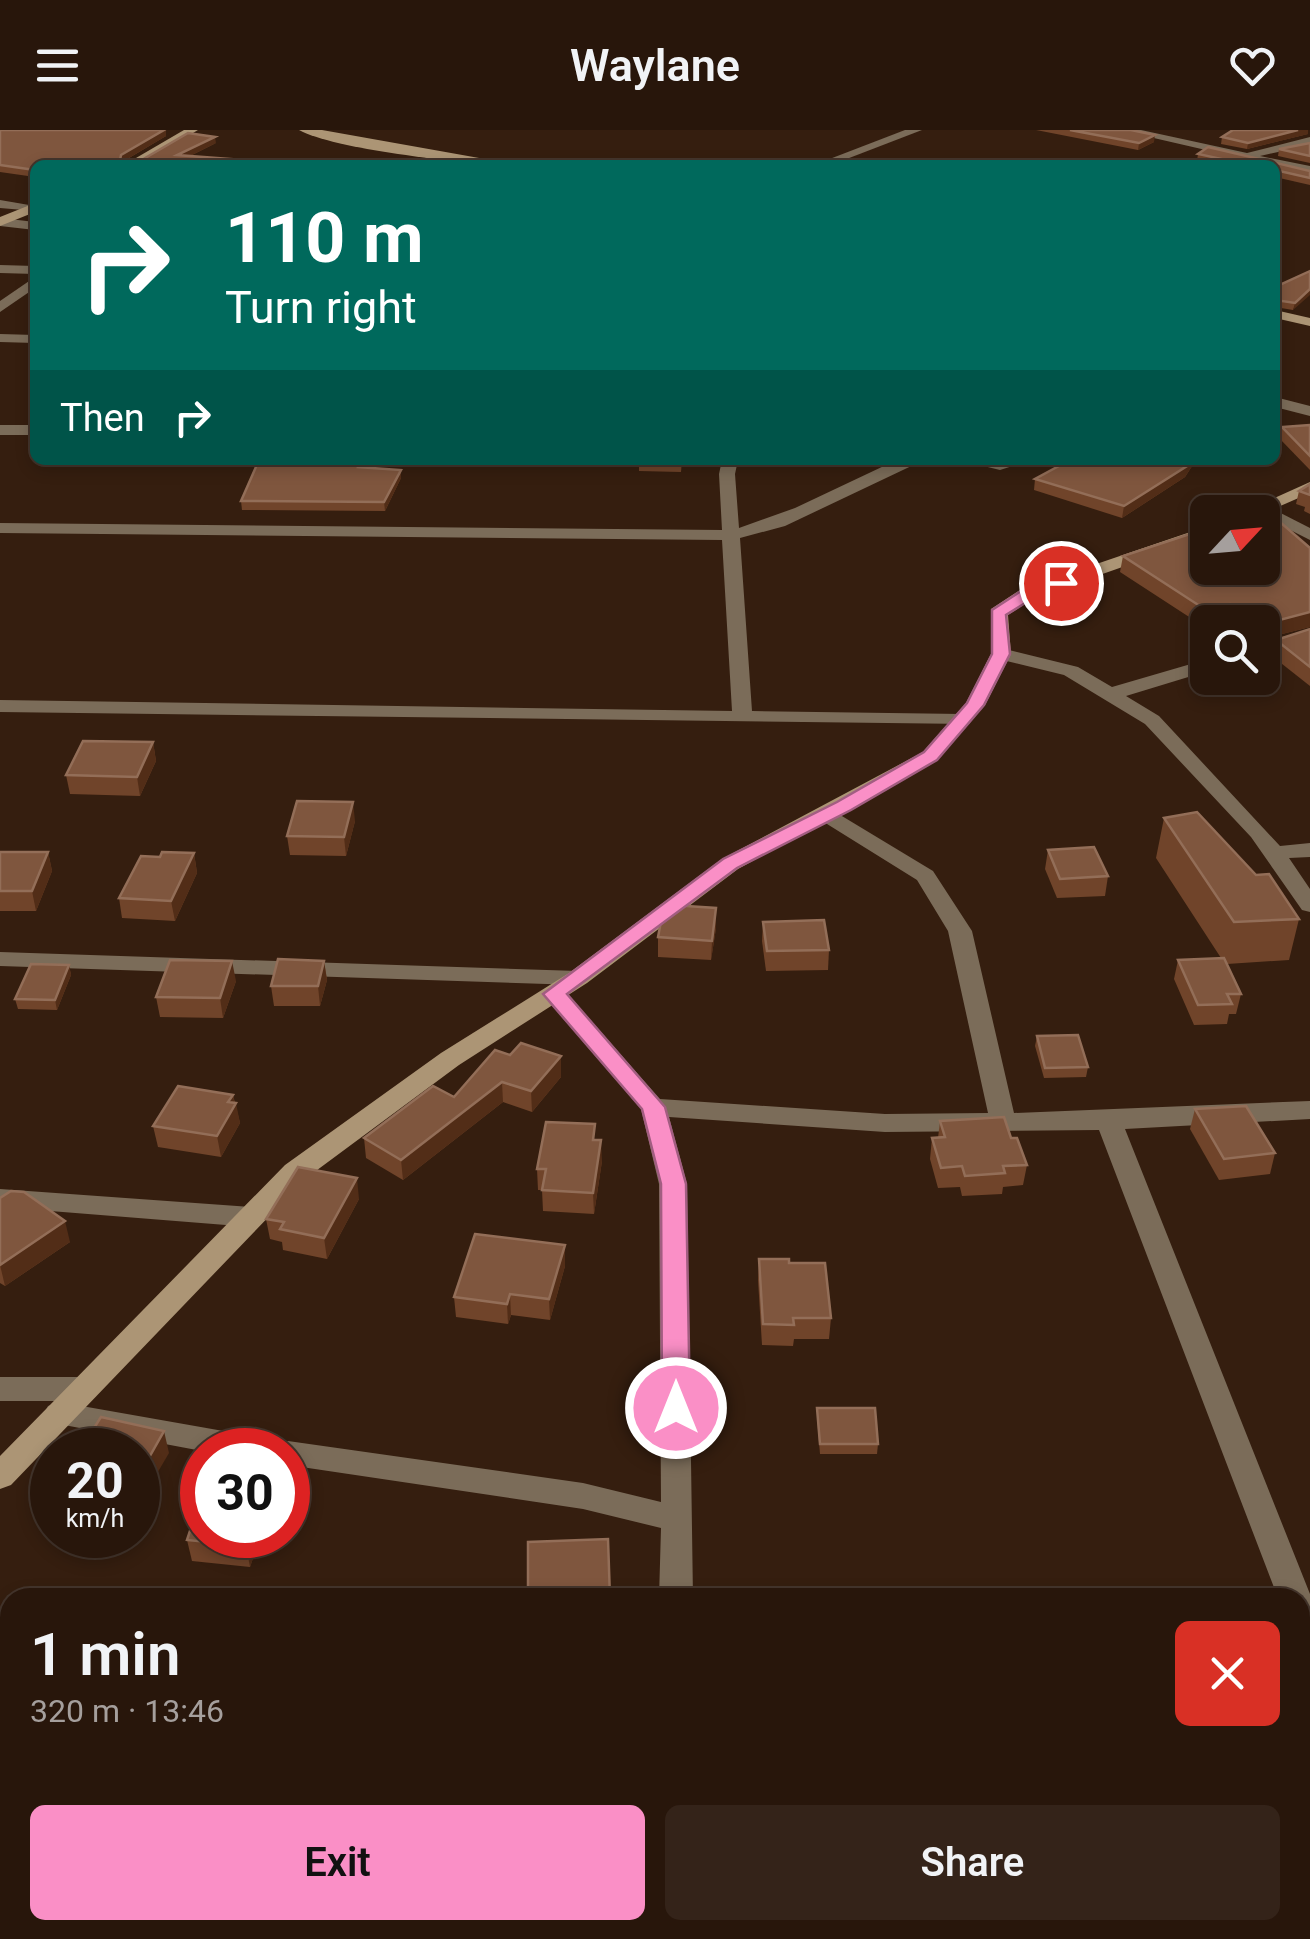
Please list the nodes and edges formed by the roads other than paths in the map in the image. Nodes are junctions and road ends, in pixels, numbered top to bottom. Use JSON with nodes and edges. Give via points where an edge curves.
{"nodes":[{"id":1,"x":192,"y":130,"type":"edge"},
{"id":2,"x":305,"y":130,"type":"edge"},
{"id":3,"x":916,"y":130,"type":"edge"},
{"id":4,"x":1125,"y":130,"type":"edge"},
{"id":5,"x":1310,"y":140,"type":"edge"},
{"id":6,"x":437,"y":154,"type":"junction"},
{"id":7,"x":1242,"y":156,"type":"junction"},
{"id":8,"x":139,"y":160,"type":"edge"},
{"id":9,"x":429,"y":160,"type":"edge"},
{"id":10,"x":478,"y":160,"type":"edge"},
{"id":11,"x":834,"y":160,"type":"edge"},
{"id":12,"x":1261,"y":160,"type":"edge"},
{"id":13,"x":1280,"y":164,"type":"edge"},
{"id":14,"x":1310,"y":170,"type":"edge"},
{"id":15,"x":0,"y":204,"type":"edge"},
{"id":16,"x":30,"y":208,"type":"edge"},
{"id":17,"x":30,"y":209,"type":"edge"},
{"id":18,"x":0,"y":222,"type":"edge"},
{"id":19,"x":30,"y":225,"type":"edge"},
{"id":20,"x":0,"y":269,"type":"edge"},
{"id":21,"x":30,"y":270,"type":"edge"},
{"id":22,"x":30,"y":285,"type":"edge"},
{"id":23,"x":0,"y":308,"type":"edge"},
{"id":24,"x":1280,"y":315,"type":"edge"},
{"id":25,"x":1310,"y":322,"type":"edge"},
{"id":26,"x":0,"y":338,"type":"edge"},
{"id":27,"x":30,"y":339,"type":"edge"},
{"id":28,"x":1280,"y":403,"type":"edge"},
{"id":29,"x":1310,"y":412,"type":"edge"},
{"id":30,"x":0,"y":430,"type":"edge"},
{"id":31,"x":30,"y":430,"type":"edge"},
{"id":32,"x":729,"y":465,"type":"edge"},
{"id":33,"x":900,"y":465,"type":"edge"},
{"id":34,"x":1310,"y":487,"type":"edge"},
{"id":35,"x":1280,"y":500,"type":"edge"},
{"id":36,"x":1280,"y":521,"type":"edge"},
{"id":37,"x":0,"y":528,"type":"edge"},
{"id":38,"x":1310,"y":535,"type":"edge"},
{"id":39,"x":730,"y":536,"type":"junction"},
{"id":40,"x":1190,"y":537,"type":"edge"},
{"id":41,"x":1310,"y":635,"type":"edge"},
{"id":42,"x":1280,"y":644,"type":"edge"},
{"id":43,"x":1001,"y":654,"type":"junction"},
{"id":44,"x":1190,"y":670,"type":"edge"},
{"id":45,"x":1110,"y":694,"type":"junction"},
{"id":46,"x":0,"y":706,"type":"edge"},
{"id":47,"x":742,"y":718,"type":"junction"},
{"id":48,"x":962,"y":720,"type":"junction"},
{"id":49,"x":827,"y":814,"type":"junction"},
{"id":50,"x":1310,"y":850,"type":"edge"},
{"id":51,"x":1274,"y":853,"type":"junction"},
{"id":52,"x":1310,"y":905,"type":"edge"},
{"id":53,"x":0,"y":959,"type":"edge"},
{"id":54,"x":578,"y":978,"type":"junction"},
{"id":55,"x":554,"y":994,"type":"junction"},
{"id":56,"x":653,"y":1107,"type":"junction"},
{"id":57,"x":1310,"y":1110,"type":"edge"},
{"id":58,"x":1109,"y":1121,"type":"junction"},
{"id":59,"x":1004,"y":1122,"type":"junction"},
{"id":60,"x":0,"y":1198,"type":"edge"},
{"id":61,"x":251,"y":1216,"type":"junction"},
{"id":62,"x":84,"y":1388,"type":"junction"},
{"id":63,"x":0,"y":1389,"type":"edge"},
{"id":64,"x":59,"y":1414,"type":"junction"},
{"id":65,"x":180,"y":1435,"type":"edge"},
{"id":66,"x":310,"y":1457,"type":"edge"},
{"id":67,"x":0,"y":1476,"type":"edge"},
{"id":68,"x":677,"y":1519,"type":"junction"},
{"id":69,"x":676,"y":1588,"type":"edge"},
{"id":70,"x":1291,"y":1588,"type":"edge"}],
"edges":[{"from":1,"to":8,"type":"street"},
{"from":2,"to":6,"type":"street"},
{"from":3,"to":11,"type":"street"},
{"from":4,"to":7,"type":"street"},
{"from":5,"to":7,"type":"street"},
{"from":6,"to":9,"type":"street"},
{"from":6,"to":10,"type":"street"},
{"from":7,"to":12,"type":"street"},
{"from":13,"to":14,"type":"street"},
{"from":15,"to":16,"type":"street"},
{"from":17,"to":18,"type":"street"},
{"from":18,"to":19,"type":"street"},
{"from":20,"to":21,"type":"street"},
{"from":22,"to":23,"type":"street"},
{"from":24,"to":25,"type":"street"},
{"from":26,"to":27,"type":"street"},
{"from":28,"to":29,"type":"street"},
{"from":30,"to":31,"type":"street"},
{"from":32,"to":39,"type":"street"},
{"from":33,"to":39,"type":"street","via":[[792,519]]},
{"from":34,"to":35,"type":"street"},
{"from":36,"to":38,"type":"street"},
{"from":37,"to":39,"type":"street"},
{"from":39,"to":47,"type":"street"},
{"from":40,"to":43,"type":"street","via":[[1027,594],[998,613]]},
{"from":41,"to":42,"type":"street"},
{"from":43,"to":45,"type":"street","via":[[1071,671]]},
{"from":43,"to":48,"type":"street"},
{"from":44,"to":45,"type":"street"},
{"from":45,"to":51,"type":"street","via":[[1152,720]]},
{"from":46,"to":47,"type":"street"},
{"from":47,"to":48,"type":"street"},
{"from":48,"to":49,"type":"street","via":[[930,756]]},
{"from":49,"to":54,"type":"street","via":[[730,864]]},
{"from":49,"to":59,"type":"street","via":[[924,876],[960,931]]},
{"from":50,"to":51,"type":"street"},
{"from":51,"to":52,"type":"street"},
{"from":53,"to":54,"type":"street"},
{"from":54,"to":55,"type":"street"},
{"from":55,"to":56,"type":"street"},
{"from":55,"to":61,"type":"street","via":[[450,1059],[294,1172]]},
{"from":56,"to":59,"type":"street","via":[[885,1122]]},
{"from":56,"to":68,"type":"street","via":[[673,1184]]},
{"from":57,"to":58,"type":"street"},
{"from":58,"to":59,"type":"street"},
{"from":58,"to":70,"type":"street"},
{"from":60,"to":61,"type":"street"},
{"from":61,"to":62,"type":"street"},
{"from":62,"to":63,"type":"street"},
{"from":62,"to":64,"type":"street"},
{"from":64,"to":65,"type":"street"},
{"from":64,"to":67,"type":"street"},
{"from":66,"to":68,"type":"street","via":[[583,1496]]},
{"from":68,"to":69,"type":"street"}]}
